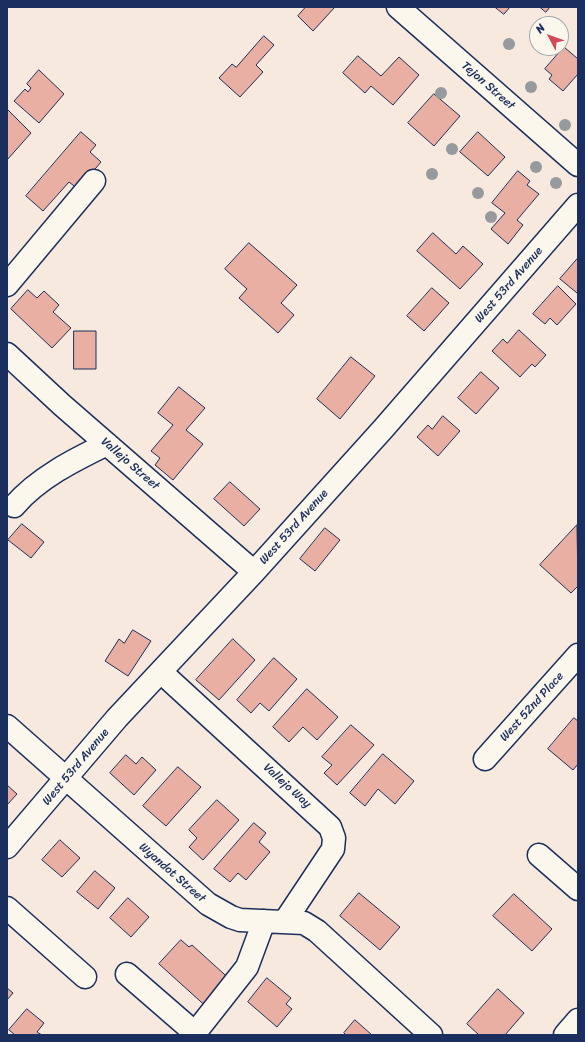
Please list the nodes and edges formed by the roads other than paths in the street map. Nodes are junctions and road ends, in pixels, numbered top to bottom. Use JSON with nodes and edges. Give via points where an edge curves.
{"nodes":[{"id":1,"x":398,"y":7,"type":"edge"},
{"id":2,"x":578,"y":165,"type":"edge"},
{"id":3,"x":94,"y":181,"type":"dead end"},
{"id":4,"x":578,"y":205,"type":"edge"},
{"id":5,"x":7,"y":285,"type":"edge"},
{"id":6,"x":7,"y":354,"type":"edge"},
{"id":7,"x":107,"y":444,"type":"junction"},
{"id":8,"x":14,"y":506,"type":"dead end"},
{"id":9,"x":254,"y":572,"type":"junction"},
{"id":10,"x":578,"y":655,"type":"edge"},
{"id":11,"x":161,"y":672,"type":"junction"},
{"id":12,"x":7,"y":726,"type":"edge"},
{"id":13,"x":486,"y":759,"type":"dead end"},
{"id":14,"x":67,"y":779,"type":"junction"},
{"id":15,"x":7,"y":847,"type":"edge"},
{"id":16,"x":539,"y":855,"type":"dead end"},
{"id":17,"x":578,"y":889,"type":"edge"},
{"id":18,"x":7,"y":908,"type":"edge"},
{"id":19,"x":274,"y":921,"type":"junction"},
{"id":20,"x":127,"y":974,"type":"dead end"},
{"id":21,"x":85,"y":976,"type":"dead end"},
{"id":22,"x":578,"y":1020,"type":"edge"},
{"id":23,"x":429,"y":1034,"type":"edge"},
{"id":24,"x":565,"y":1035,"type":"edge"}],
"edges":[{"from":1,"to":2,"type":"street","name":"Tejon Street"},
{"from":3,"to":5,"type":"street"},
{"from":4,"to":9,"type":"street","name":"West 53rd Avenue","via":[[473,327]]},
{"from":6,"to":7,"type":"street","name":"Vallejo Street"},
{"from":7,"to":8,"type":"street","via":[[54,473],[23,495]]},
{"from":7,"to":9,"type":"street","name":"Vallejo Street"},
{"from":9,"to":11,"type":"street","name":"West 53rd Avenue"},
{"from":10,"to":13,"type":"street","name":"West 52nd Place"},
{"from":11,"to":14,"type":"street","name":"West 53rd Avenue"},
{"from":11,"to":19,"type":"street","name":"Vallejo Way","via":[[330,827],[334,838],[333,849]]},
{"from":12,"to":14,"type":"street","name":"Wyandot Street"},
{"from":14,"to":15,"type":"street","name":"West 53rd Avenue"},
{"from":14,"to":19,"type":"street","name":"Wyandot Street","via":[[208,904],[230,917],[251,921]]},
{"from":16,"to":17,"type":"street"},
{"from":18,"to":21,"type":"street"},
{"from":19,"to":20,"type":"street","name":"Vallejo Way","via":[[247,967],[195,1034]]},
{"from":19,"to":23,"type":"street","name":"Wyandot Street","via":[[304,923],[317,931]]},
{"from":22,"to":24,"type":"street"}]}
